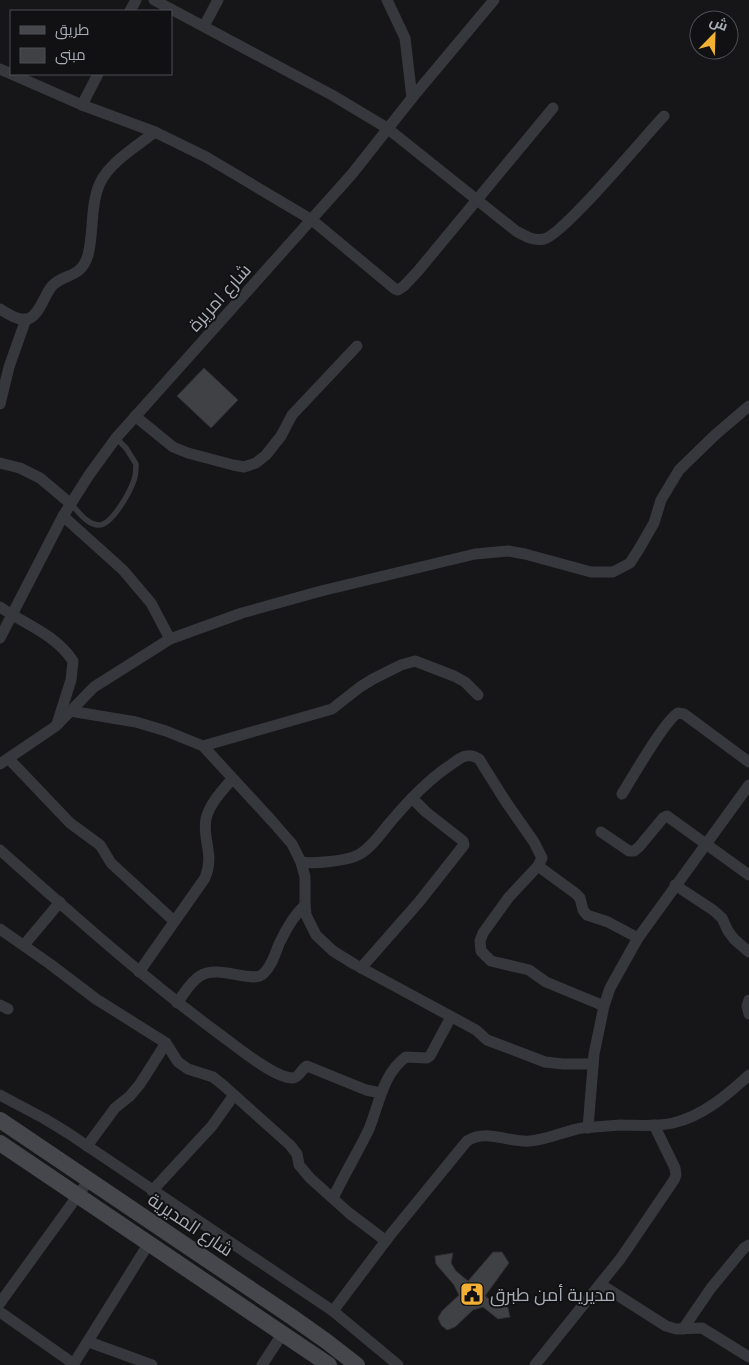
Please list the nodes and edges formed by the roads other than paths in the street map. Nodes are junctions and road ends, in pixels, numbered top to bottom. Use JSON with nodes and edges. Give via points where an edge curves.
{"nodes":[{"id":1,"x":154,"y":0,"type":"edge"},
{"id":2,"x":218,"y":0,"type":"edge"},
{"id":3,"x":386,"y":0,"type":"edge"},
{"id":4,"x":494,"y":0,"type":"edge"},
{"id":5,"x":204,"y":26,"type":"junction"},
{"id":6,"x":14,"y":75,"type":"edge"},
{"id":7,"x":97,"y":75,"type":"edge"},
{"id":8,"x":412,"y":98,"type":"junction"},
{"id":9,"x":82,"y":105,"type":"junction"},
{"id":10,"x":553,"y":108,"type":"dead end"},
{"id":11,"x":664,"y":116,"type":"dead end"},
{"id":12,"x":387,"y":128,"type":"junction"},
{"id":13,"x":155,"y":132,"type":"junction"},
{"id":14,"x":477,"y":201,"type":"junction"},
{"id":15,"x":312,"y":220,"type":"junction"},
{"id":16,"x":0,"y":309,"type":"edge"},
{"id":17,"x":26,"y":319,"type":"junction"},
{"id":18,"x":357,"y":346,"type":"dead end"},
{"id":19,"x":0,"y":404,"type":"edge"},
{"id":20,"x":749,"y":406,"type":"edge"},
{"id":21,"x":135,"y":416,"type":"junction"},
{"id":22,"x":116,"y":438,"type":"junction"},
{"id":23,"x":0,"y":463,"type":"edge"},
{"id":24,"x":71,"y":504,"type":"junction"},
{"id":25,"x":63,"y":516,"type":"junction"},
{"id":26,"x":0,"y":608,"type":"edge"},
{"id":27,"x":12,"y":615,"type":"junction"},
{"id":28,"x":0,"y":638,"type":"edge"},
{"id":29,"x":170,"y":639,"type":"junction"},
{"id":30,"x":478,"y":695,"type":"dead end"},
{"id":31,"x":70,"y":712,"type":"junction"},
{"id":32,"x":56,"y":726,"type":"junction"},
{"id":33,"x":202,"y":746,"type":"junction"},
{"id":34,"x":4,"y":762,"type":"edge"},
{"id":35,"x":749,"y":762,"type":"edge"},
{"id":36,"x":232,"y":778,"type":"junction"},
{"id":37,"x":749,"y":785,"type":"edge"},
{"id":38,"x":622,"y":794,"type":"dead end"},
{"id":39,"x":412,"y":798,"type":"junction"},
{"id":40,"x":601,"y":832,"type":"dead end"},
{"id":41,"x":706,"y":845,"type":"junction"},
{"id":42,"x":0,"y":850,"type":"edge"},
{"id":43,"x":301,"y":862,"type":"junction"},
{"id":44,"x":538,"y":866,"type":"junction"},
{"id":45,"x":749,"y":875,"type":"edge"},
{"id":46,"x":675,"y":885,"type":"junction"},
{"id":47,"x":60,"y":902,"type":"junction"},
{"id":48,"x":305,"y":906,"type":"junction"},
{"id":49,"x":174,"y":921,"type":"junction"},
{"id":50,"x":0,"y":929,"type":"edge"},
{"id":51,"x":638,"y":938,"type":"junction"},
{"id":52,"x":24,"y":945,"type":"junction"},
{"id":53,"x":749,"y":952,"type":"edge"},
{"id":54,"x":361,"y":968,"type":"junction"},
{"id":55,"x":139,"y":972,"type":"junction"},
{"id":56,"x":749,"y":1000,"type":"edge"},
{"id":57,"x":177,"y":1003,"type":"junction"},
{"id":58,"x":604,"y":1006,"type":"junction"},
{"id":59,"x":749,"y":1014,"type":"edge"},
{"id":60,"x":451,"y":1016,"type":"junction"},
{"id":61,"x":166,"y":1043,"type":"junction"},
{"id":62,"x":594,"y":1064,"type":"junction"},
{"id":63,"x":749,"y":1075,"type":"edge"},
{"id":64,"x":381,"y":1093,"type":"junction"},
{"id":65,"x":0,"y":1094,"type":"edge"},
{"id":66,"x":234,"y":1096,"type":"junction"},
{"id":67,"x":0,"y":1120,"type":"edge"},
{"id":68,"x":654,"y":1125,"type":"junction"},
{"id":69,"x":588,"y":1128,"type":"junction"},
{"id":70,"x":0,"y":1143,"type":"edge"},
{"id":71,"x":87,"y":1146,"type":"junction"},
{"id":72,"x":89,"y":1180,"type":"junction"},
{"id":73,"x":152,"y":1191,"type":"junction"},
{"id":74,"x":78,"y":1194,"type":"junction"},
{"id":75,"x":332,"y":1198,"type":"junction"},
{"id":76,"x":386,"y":1241,"type":"junction"},
{"id":77,"x":149,"y":1243,"type":"junction"},
{"id":78,"x":749,"y":1245,"type":"edge"},
{"id":79,"x":600,"y":1284,"type":"junction"},
{"id":80,"x":0,"y":1303,"type":"edge"},
{"id":81,"x":333,"y":1311,"type":"junction"},
{"id":82,"x":0,"y":1312,"type":"edge"},
{"id":83,"x":683,"y":1329,"type":"junction"},
{"id":84,"x":283,"y":1333,"type":"junction"},
{"id":85,"x":89,"y":1342,"type":"junction"},
{"id":86,"x":749,"y":1357,"type":"edge"},
{"id":87,"x":74,"y":1364,"type":"edge"},
{"id":88,"x":152,"y":1365,"type":"edge"},
{"id":89,"x":262,"y":1365,"type":"edge"},
{"id":90,"x":329,"y":1365,"type":"edge"},
{"id":91,"x":357,"y":1365,"type":"edge"},
{"id":92,"x":398,"y":1365,"type":"edge"},
{"id":93,"x":535,"y":1365,"type":"edge"}],
"edges":[{"from":1,"to":5,"type":"street"},
{"from":2,"to":5,"type":"street"},
{"from":3,"to":8,"type":"street","via":[[405,38]]},
{"from":4,"to":8,"type":"street","name":"شارع امريرة"},
{"from":5,"to":12,"type":"street"},
{"from":6,"to":9,"type":"street"},
{"from":7,"to":9,"type":"street"},
{"from":8,"to":12,"type":"street","name":"شارع امريرة"},
{"from":9,"to":13,"type":"street"},
{"from":10,"to":14,"type":"street"},
{"from":11,"to":14,"type":"street","via":[[578,211],[545,239],[530,239]]},
{"from":12,"to":14,"type":"street"},
{"from":12,"to":15,"type":"street","name":"شارع امريرة"},
{"from":13,"to":15,"type":"street","via":[[206,156]]},
{"from":13,"to":17,"type":"street","via":[[106,173],[98,188],[85,262],[76,273],[52,286],[34,316]]},
{"from":14,"to":15,"type":"street","via":[[398,290]]},
{"from":15,"to":21,"type":"street","name":"شارع امريرة"},
{"from":16,"to":17,"type":"street","via":[[15,318]]},
{"from":17,"to":19,"type":"street"},
{"from":18,"to":21,"type":"street","via":[[292,415],[282,436],[266,454],[256,463],[244,467],[174,447]]},
{"from":20,"to":29,"type":"street","via":[[679,470],[661,500],[654,523],[630,563],[613,572],[591,572],[508,551],[475,554],[259,608]]},
{"from":21,"to":22,"type":"street","name":"شارع امريرة"},
{"from":22,"to":24,"type":"street","name":"شارع امريرة"},
{"from":22,"to":24,"type":"lane","via":[[136,464],[134,480],[119,509],[106,523],[99,525],[91,523]]},
{"from":23,"to":24,"type":"street","via":[[40,478]]},
{"from":24,"to":25,"type":"street","name":"شارع امريرة"},
{"from":25,"to":27,"type":"street","name":"شارع امريرة"},
{"from":25,"to":29,"type":"street","via":[[123,570],[151,603]]},
{"from":26,"to":27,"type":"street"},
{"from":27,"to":28,"type":"street","name":"شارع امريرة"},
{"from":27,"to":32,"type":"street","via":[[47,634],[73,661],[71,680]]},
{"from":29,"to":31,"type":"street","via":[[94,687]]},
{"from":30,"to":33,"type":"street","via":[[465,682],[415,660],[373,679],[332,709]]},
{"from":31,"to":32,"type":"street"},
{"from":31,"to":33,"type":"street","via":[[136,722]]},
{"from":32,"to":34,"type":"street"},
{"from":33,"to":36,"type":"street"},
{"from":34,"to":49,"type":"street","via":[[70,824],[100,845],[111,864]]},
{"from":35,"to":38,"type":"street","via":[[684,714],[678,713]]},
{"from":36,"to":43,"type":"street","via":[[285,836]]},
{"from":36,"to":49,"type":"street","via":[[206,817],[210,866]]},
{"from":37,"to":41,"type":"street"},
{"from":39,"to":43,"type":"street","via":[[359,855]]},
{"from":39,"to":44,"type":"street","via":[[441,772],[460,759],[473,755],[479,759],[534,842],[542,858]]},
{"from":39,"to":54,"type":"street","via":[[464,846]]},
{"from":40,"to":41,"type":"street","via":[[634,851],[667,816]]},
{"from":41,"to":45,"type":"street"},
{"from":41,"to":46,"type":"street"},
{"from":42,"to":47,"type":"street"},
{"from":43,"to":48,"type":"street","via":[[305,877]]},
{"from":44,"to":51,"type":"street","via":[[580,898],[587,915]]},
{"from":44,"to":58,"type":"street","via":[[509,897],[483,933],[481,951],[491,961],[529,970],[546,982]]},
{"from":46,"to":51,"type":"street"},
{"from":46,"to":53,"type":"street","via":[[714,910],[734,939]]},
{"from":47,"to":52,"type":"street"},
{"from":47,"to":55,"type":"street"},
{"from":48,"to":54,"type":"street","via":[[316,935],[332,951]]},
{"from":48,"to":57,"type":"street","via":[[289,924],[262,975],[207,973],[199,977]]},
{"from":49,"to":55,"type":"street"},
{"from":50,"to":52,"type":"street"},
{"from":51,"to":58,"type":"street","via":[[610,988]]},
{"from":52,"to":61,"type":"street","via":[[96,999]]},
{"from":54,"to":60,"type":"street"},
{"from":55,"to":57,"type":"street"},
{"from":56,"to":59,"type":"street"},
{"from":57,"to":64,"type":"street","via":[[248,1056],[282,1076],[298,1076],[307,1066]]},
{"from":58,"to":62,"type":"street"},
{"from":60,"to":62,"type":"street","via":[[487,1040],[545,1062]]},
{"from":60,"to":64,"type":"street","via":[[430,1056],[406,1056]]},
{"from":61,"to":66,"type":"street","via":[[178,1062],[212,1077]]},
{"from":61,"to":71,"type":"street","via":[[140,1084],[115,1108]]},
{"from":62,"to":69,"type":"street"},
{"from":63,"to":68,"type":"street","via":[[702,1112],[686,1120]]},
{"from":64,"to":75,"type":"street","via":[[369,1128]]},
{"from":65,"to":71,"type":"street"},
{"from":66,"to":73,"type":"street","via":[[212,1126]]},
{"from":66,"to":75,"type":"street","via":[[290,1145],[297,1154],[299,1165]]},
{"from":67,"to":72,"type":"main road","name":"شارع المديرية"},
{"from":68,"to":69,"type":"street"},
{"from":68,"to":79,"type":"street","via":[[675,1168],[676,1177]]},
{"from":69,"to":76,"type":"street","via":[[531,1141],[482,1135],[467,1140]]},
{"from":70,"to":74,"type":"main road"},
{"from":71,"to":73,"type":"street"},
{"from":72,"to":74,"type":"street"},
{"from":72,"to":91,"type":"main road","name":"شارع المديرية"},
{"from":73,"to":81,"type":"street"},
{"from":74,"to":77,"type":"main road"},
{"from":74,"to":80,"type":"street"},
{"from":75,"to":76,"type":"street"},
{"from":76,"to":81,"type":"street"},
{"from":77,"to":84,"type":"main road"},
{"from":77,"to":85,"type":"street"},
{"from":78,"to":83,"type":"street","via":[[711,1288]]},
{"from":79,"to":83,"type":"street","via":[[666,1326]]},
{"from":79,"to":93,"type":"street"},
{"from":81,"to":92,"type":"street"},
{"from":82,"to":87,"type":"street"},
{"from":83,"to":86,"type":"street","via":[[702,1328]]},
{"from":84,"to":89,"type":"street"},
{"from":84,"to":90,"type":"main road"},
{"from":85,"to":87,"type":"street"},
{"from":85,"to":88,"type":"street"}]}
